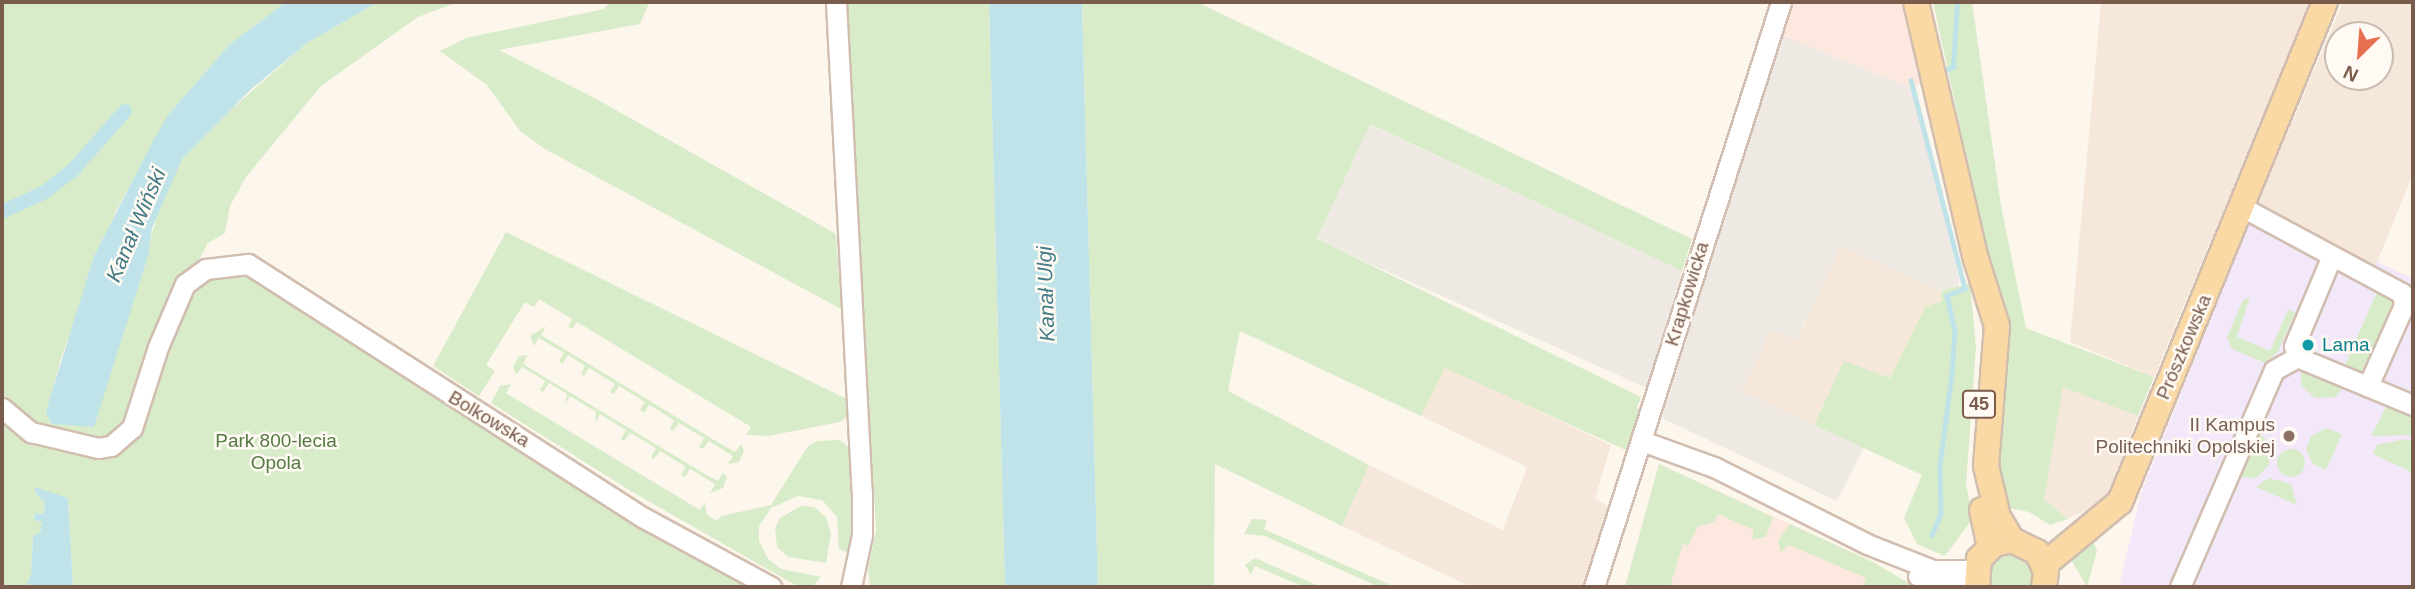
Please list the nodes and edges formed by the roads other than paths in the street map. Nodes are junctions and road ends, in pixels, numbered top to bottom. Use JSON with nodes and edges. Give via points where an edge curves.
{"nodes":[{"id":1,"x":836,"y":2,"type":"edge"},
{"id":2,"x":1780,"y":2,"type":"edge"},
{"id":3,"x":1916,"y":2,"type":"edge"},
{"id":4,"x":2325,"y":2,"type":"edge"},
{"id":5,"x":2242,"y":207,"type":"junction"},
{"id":6,"x":2331,"y":258,"type":"junction"},
{"id":7,"x":2297,"y":357,"type":"junction"},
{"id":8,"x":2368,"y":386,"type":"junction"},
{"id":9,"x":2413,"y":405,"type":"edge"},
{"id":10,"x":2,"y":408,"type":"edge"},
{"id":11,"x":1642,"y":441,"type":"junction"},
{"id":12,"x":2101,"y":519,"type":"junction"},
{"id":13,"x":2010,"y":544,"type":"junction"},
{"id":14,"x":2044,"y":576,"type":"edge"},
{"id":15,"x":1975,"y":581,"type":"edge"},
{"id":16,"x":771,"y":587,"type":"edge"},
{"id":17,"x":851,"y":587,"type":"edge"},
{"id":18,"x":1594,"y":587,"type":"edge"},
{"id":19,"x":2180,"y":587,"type":"edge"}],
"edges":[{"from":1,"to":17,"type":"street","via":[[860,430],[862,535]]},
{"from":2,"to":11,"type":"street","name":"Krapkowicka"},
{"from":3,"to":13,"type":"main road","number":"45","via":[[1976,259],[1983,330],[1973,468]]},
{"from":4,"to":5,"type":"main road","name":"Prószkowska"},
{"from":5,"to":6,"type":"street"},
{"from":5,"to":12,"type":"main road","name":"Prószkowska","via":[[2120,502]]},
{"from":6,"to":7,"type":"street","via":[[2294,346]]},
{"from":6,"to":8,"type":"street","via":[[2402,293],[2404,305]]},
{"from":7,"to":8,"type":"street"},
{"from":7,"to":19,"type":"street","via":[[2274,370]]},
{"from":8,"to":9,"type":"street"},
{"from":10,"to":16,"type":"street","name":"Bolkowska","via":[[31,432],[48,438],[98,448],[121,440],[132,428],[186,284],[206,269],[232,262],[248,264],[644,518]]},
{"from":11,"to":15,"type":"street","via":[[1714,467],[1867,544]]},
{"from":11,"to":18,"type":"street","name":"Krapkowicka"},
{"from":12,"to":13,"type":"main road","name":"Prószkowska"},
{"from":12,"to":14,"type":"main road","name":"Prószkowska","via":[[2053,554]]},
{"from":13,"to":14,"type":"main road","number":"45"},
{"from":13,"to":15,"type":"main road"}]}
